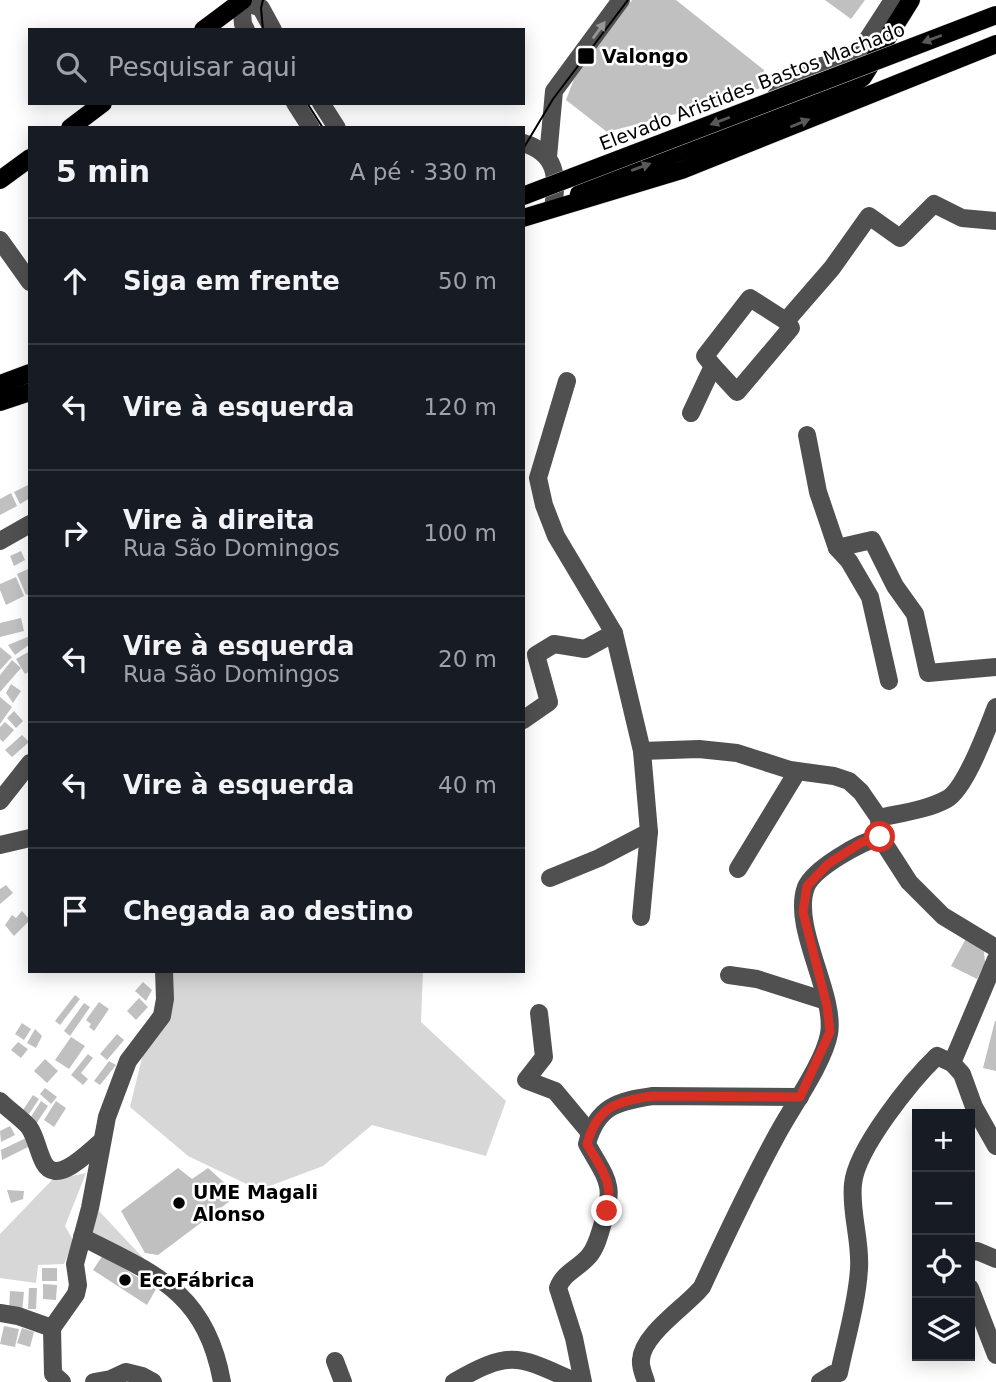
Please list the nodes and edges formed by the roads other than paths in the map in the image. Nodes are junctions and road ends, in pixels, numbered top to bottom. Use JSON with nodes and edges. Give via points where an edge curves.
{"nodes":[{"id":1,"x":242,"y":0,"type":"edge"},
{"id":2,"x":893,"y":0,"type":"edge"},
{"id":3,"x":911,"y":0,"type":"edge"},
{"id":4,"x":617,"y":2,"type":"edge"},
{"id":5,"x":996,"y":15,"type":"edge"},
{"id":6,"x":206,"y":28,"type":"edge"},
{"id":7,"x":245,"y":28,"type":"edge"},
{"id":8,"x":272,"y":28,"type":"edge"},
{"id":9,"x":996,"y":44,"type":"edge"},
{"id":10,"x":100,"y":105,"type":"edge"},
{"id":11,"x":296,"y":105,"type":"edge"},
{"id":12,"x":322,"y":105,"type":"edge"},
{"id":13,"x":761,"y":122,"type":"junction"},
{"id":14,"x":73,"y":126,"type":"edge"},
{"id":15,"x":310,"y":126,"type":"edge"},
{"id":16,"x":336,"y":126,"type":"edge"},
{"id":17,"x":525,"y":144,"type":"edge"},
{"id":18,"x":548,"y":157,"type":"junction"},
{"id":19,"x":28,"y":159,"type":"edge"},
{"id":20,"x":0,"y":180,"type":"edge"},
{"id":21,"x":525,"y":195,"type":"edge"},
{"id":22,"x":556,"y":207,"type":"junction"},
{"id":23,"x":525,"y":217,"type":"edge"},
{"id":24,"x":996,"y":221,"type":"edge"},
{"id":25,"x":0,"y":240,"type":"edge"},
{"id":26,"x":28,"y":279,"type":"edge"},
{"id":27,"x":786,"y":321,"type":"junction"},
{"id":28,"x":713,"y":366,"type":"junction"},
{"id":29,"x":28,"y":378,"type":"edge"},
{"id":30,"x":567,"y":381,"type":"dead end"},
{"id":31,"x":0,"y":384,"type":"edge"},
{"id":32,"x":0,"y":402,"type":"edge"},
{"id":33,"x":691,"y":413,"type":"dead end"},
{"id":34,"x":807,"y":435,"type":"dead end"},
{"id":35,"x":28,"y":525,"type":"edge"},
{"id":36,"x":0,"y":541,"type":"edge"},
{"id":37,"x":837,"y":548,"type":"junction"},
{"id":38,"x":614,"y":633,"type":"junction"},
{"id":39,"x":996,"y":667,"type":"edge"},
{"id":40,"x":889,"y":681,"type":"dead end"},
{"id":41,"x":996,"y":707,"type":"edge"},
{"id":42,"x":525,"y":719,"type":"edge"},
{"id":43,"x":642,"y":751,"type":"junction"},
{"id":44,"x":28,"y":766,"type":"edge"},
{"id":45,"x":797,"y":772,"type":"junction"},
{"id":46,"x":0,"y":801,"type":"edge"},
{"id":47,"x":878,"y":818,"type":"junction"},
{"id":48,"x":649,"y":832,"type":"junction"},
{"id":49,"x":880,"y":837,"type":"junction"},
{"id":50,"x":28,"y":838,"type":"edge"},
{"id":51,"x":0,"y":845,"type":"edge"},
{"id":52,"x":738,"y":869,"type":"dead end"},
{"id":53,"x":550,"y":878,"type":"dead end"},
{"id":54,"x":641,"y":918,"type":"dead end"},
{"id":55,"x":996,"y":948,"type":"edge"},
{"id":56,"x":996,"y":958,"type":"edge"},
{"id":57,"x":164,"y":973,"type":"edge"},
{"id":58,"x":729,"y":975,"type":"dead end"},
{"id":59,"x":825,"y":1002,"type":"junction"},
{"id":60,"x":539,"y":1013,"type":"dead end"},
{"id":61,"x":952,"y":1063,"type":"junction"},
{"id":62,"x":800,"y":1097,"type":"junction"},
{"id":63,"x":0,"y":1101,"type":"edge"},
{"id":64,"x":589,"y":1139,"type":"junction"},
{"id":65,"x":102,"y":1141,"type":"junction"},
{"id":66,"x":996,"y":1146,"type":"edge"},
{"id":67,"x":82,"y":1237,"type":"junction"},
{"id":68,"x":975,"y":1251,"type":"edge"},
{"id":69,"x":996,"y":1259,"type":"edge"},
{"id":70,"x":974,"y":1298,"type":"edge"},
{"id":71,"x":0,"y":1313,"type":"edge"},
{"id":72,"x":52,"y":1328,"type":"junction"},
{"id":73,"x":996,"y":1355,"type":"edge"},
{"id":74,"x":335,"y":1361,"type":"dead end"},
{"id":75,"x":62,"y":1382,"type":"edge"},
{"id":76,"x":94,"y":1382,"type":"edge"},
{"id":77,"x":153,"y":1382,"type":"edge"},
{"id":78,"x":222,"y":1382,"type":"edge"},
{"id":79,"x":343,"y":1382,"type":"edge"},
{"id":80,"x":454,"y":1382,"type":"edge"},
{"id":81,"x":576,"y":1382,"type":"edge"},
{"id":82,"x":583,"y":1382,"type":"edge"},
{"id":83,"x":646,"y":1382,"type":"edge"},
{"id":84,"x":820,"y":1382,"type":"edge"}],
"edges":[{"from":1,"to":6,"type":"main road"},
{"from":1,"to":7,"type":"street"},
{"from":1,"to":8,"type":"street","via":[[261,8]]},
{"from":2,"to":13,"type":"street","via":[[857,53],[795,75]]},
{"from":3,"to":13,"type":"main road","via":[[858,82]]},
{"from":18,"to":4,"type":"street","one_way":true,"via":[[554,92]]},
{"from":5,"to":21,"type":"main road","name":"Elevado Aristides Bastos Machado","one_way":true,"bridge":true},
{"from":22,"to":9,"type":"main road","one_way":true,"via":[[682,170]]},
{"from":10,"to":14,"type":"main road"},
{"from":11,"to":15,"type":"street"},
{"from":12,"to":16,"type":"street"},
{"from":22,"to":13,"type":"main road","one_way":true,"via":[[597,183]]},
{"from":17,"to":18,"type":"street"},
{"from":18,"to":22,"type":"street"},
{"from":19,"to":20,"type":"main road"},
{"from":22,"to":23,"type":"main road"},
{"from":24,"to":27,"type":"street","via":[[962,218],[934,204],[900,238],[869,216]]},
{"from":25,"to":26,"type":"street"},
{"from":27,"to":28,"type":"street","via":[[791,328],[737,392]]},
{"from":27,"to":28,"type":"street","via":[[750,298],[705,356]]},
{"from":28,"to":33,"type":"street"},
{"from":29,"to":31,"type":"main road"},
{"from":29,"to":32,"type":"main road"},
{"from":30,"to":38,"type":"street","via":[[538,478],[556,536]]},
{"from":34,"to":37,"type":"street","via":[[818,492]]},
{"from":35,"to":36,"type":"street"},
{"from":37,"to":39,"type":"street","via":[[872,540],[915,614],[928,673]]},
{"from":37,"to":40,"type":"street","via":[[870,597]]},
{"from":38,"to":42,"type":"street","via":[[585,649],[555,644],[536,655],[549,702]]},
{"from":38,"to":43,"type":"street"},
{"from":41,"to":47,"type":"street","via":[[960,787],[950,797]]},
{"from":43,"to":45,"type":"street","via":[[737,753]]},
{"from":43,"to":48,"type":"street"},
{"from":44,"to":46,"type":"street"},
{"from":45,"to":47,"type":"street","via":[[849,781]]},
{"from":45,"to":52,"type":"street"},
{"from":47,"to":49,"type":"street"},
{"from":48,"to":53,"type":"street"},
{"from":48,"to":54,"type":"street"},
{"from":49,"to":55,"type":"street","via":[[909,882],[943,916]]},
{"from":49,"to":59,"type":"street","via":[[862,842],[828,864],[807,886],[803,912]]},
{"from":50,"to":51,"type":"street"},
{"from":56,"to":61,"type":"street"},
{"from":57,"to":65,"type":"street","via":[[162,1016],[128,1061]]},
{"from":58,"to":59,"type":"street","via":[[757,979]]},
{"from":59,"to":62,"type":"street","via":[[830,1032]]},
{"from":60,"to":64,"type":"street","via":[[544,1057],[526,1080],[555,1091]]},
{"from":61,"to":66,"type":"street","via":[[962,1074]]},
{"from":61,"to":84,"type":"street","via":[[937,1056],[918,1074],[878,1130],[853,1180],[859,1251],[856,1293],[839,1373]]},
{"from":62,"to":64,"type":"street","via":[[635,1098],[603,1111]]},
{"from":62,"to":83,"type":"street","via":[[754,1177],[702,1287],[643,1350],[640,1360]]},
{"from":63,"to":65,"type":"street","via":[[30,1128],[45,1167],[53,1171],[76,1163]]},
{"from":64,"to":82,"type":"street","via":[[610,1187],[610,1199],[596,1245],[558,1288]]},
{"from":65,"to":67,"type":"street"},
{"from":67,"to":72,"type":"street","via":[[75,1264],[76,1294]]},
{"from":67,"to":78,"type":"street","via":[[173,1288],[214,1345]]},
{"from":68,"to":69,"type":"street"},
{"from":70,"to":73,"type":"street"},
{"from":71,"to":72,"type":"street"},
{"from":72,"to":75,"type":"street","via":[[53,1374]]},
{"from":74,"to":79,"type":"street"},
{"from":76,"to":77,"type":"street","via":[[126,1372]]},
{"from":80,"to":81,"type":"street","via":[[491,1362],[516,1359]]}]}
